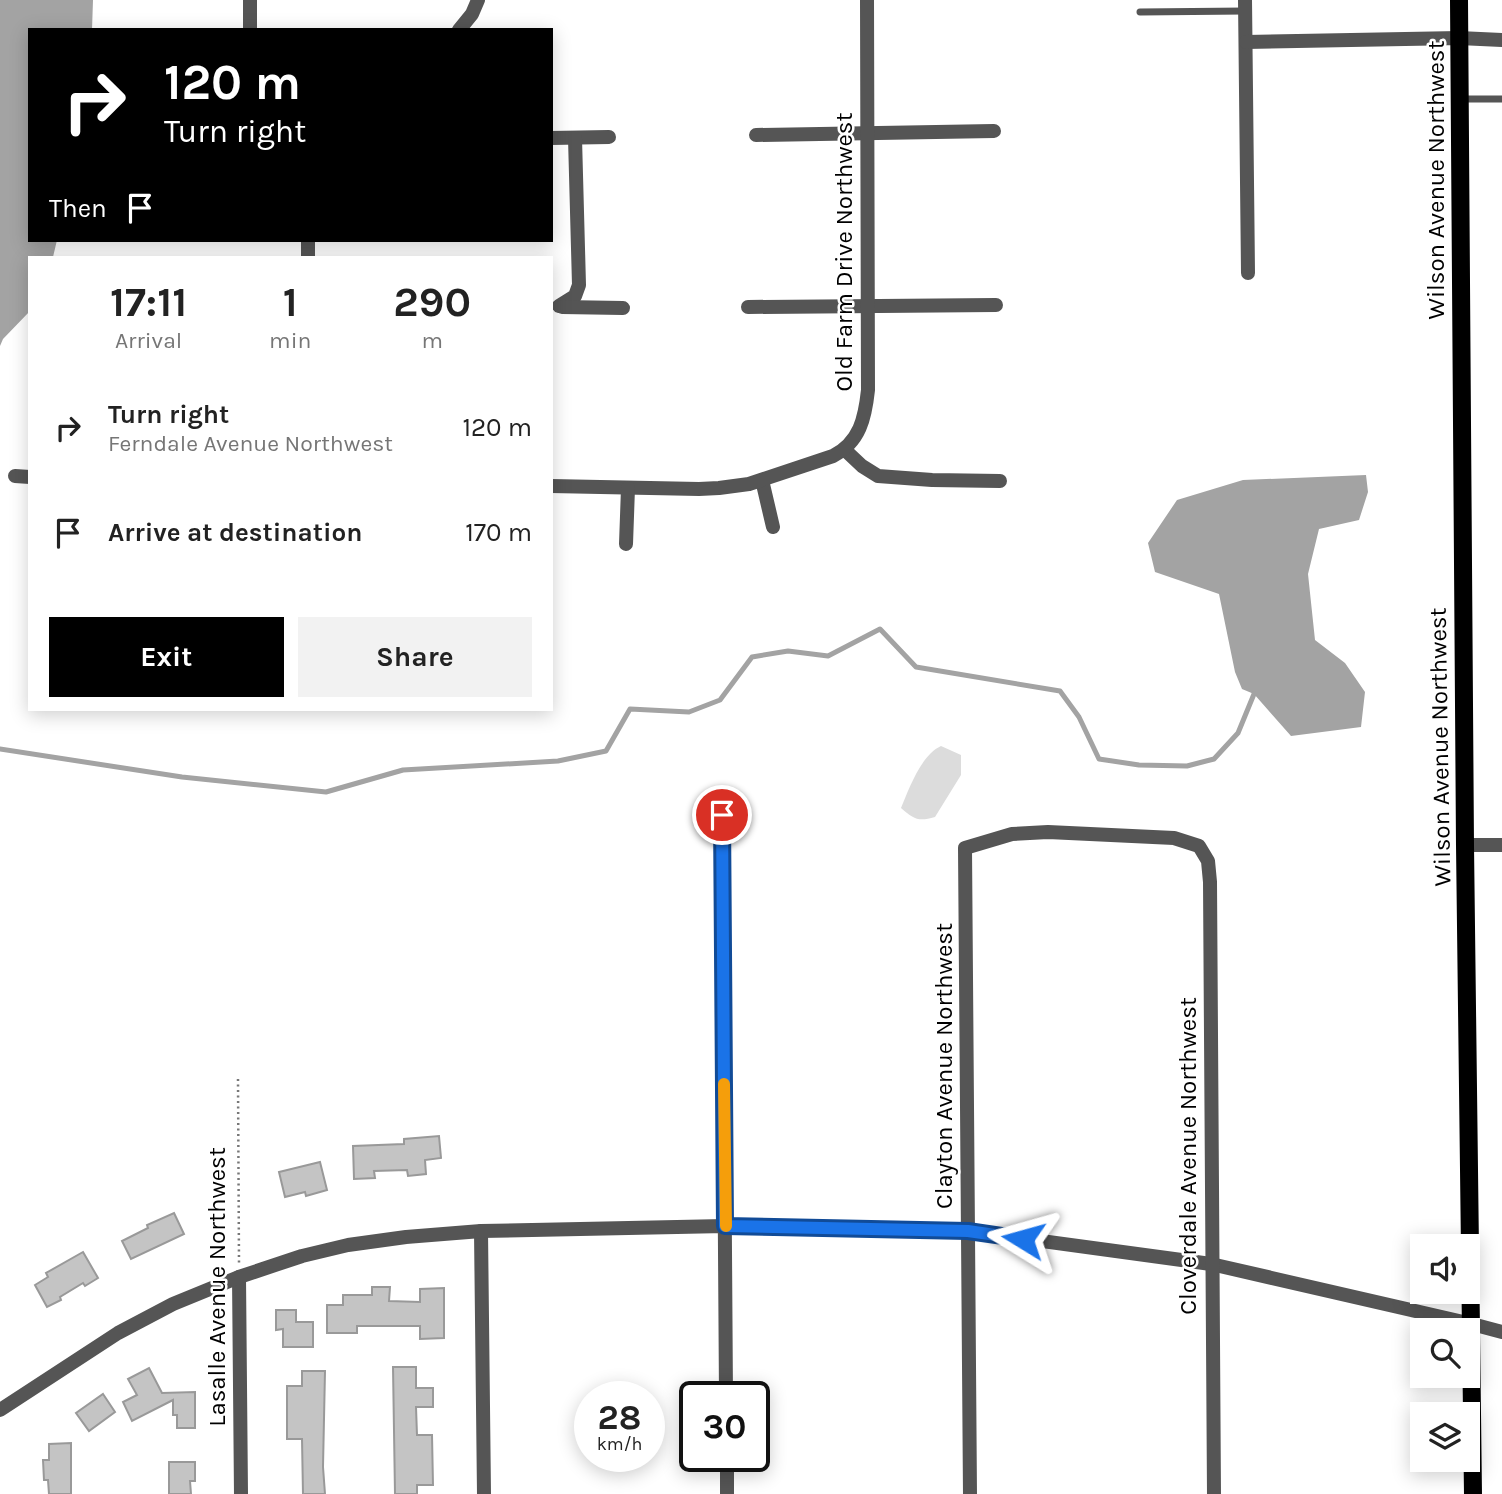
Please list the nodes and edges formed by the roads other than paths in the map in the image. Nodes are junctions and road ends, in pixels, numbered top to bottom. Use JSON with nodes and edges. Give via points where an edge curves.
{"nodes":[{"id":1,"x":250,"y":0,"type":"edge"},
{"id":2,"x":478,"y":0,"type":"edge"},
{"id":3,"x":867,"y":0,"type":"edge"},
{"id":4,"x":1459,"y":0,"type":"edge"},
{"id":5,"x":1245,"y":5,"type":"edge"},
{"id":6,"x":1140,"y":12,"type":"dead end"},
{"id":7,"x":250,"y":28,"type":"edge"},
{"id":8,"x":460,"y":28,"type":"edge"},
{"id":9,"x":1459,"y":38,"type":"junction"},
{"id":10,"x":1502,"y":40,"type":"edge"},
{"id":11,"x":1246,"y":42,"type":"junction"},
{"id":12,"x":1460,"y":99,"type":"junction"},
{"id":13,"x":1502,"y":99,"type":"edge"},
{"id":14,"x":994,"y":131,"type":"dead end"},
{"id":15,"x":867,"y":133,"type":"junction"},
{"id":16,"x":756,"y":135,"type":"dead end"},
{"id":17,"x":609,"y":137,"type":"dead end"},
{"id":18,"x":553,"y":138,"type":"edge"},
{"id":19,"x":575,"y":138,"type":"junction"},
{"id":20,"x":1248,"y":273,"type":"dead end"},
{"id":21,"x":996,"y":305,"type":"dead end"},
{"id":22,"x":555,"y":306,"type":"edge"},
{"id":23,"x":869,"y":306,"type":"junction"},
{"id":24,"x":748,"y":307,"type":"dead end"},
{"id":25,"x":623,"y":308,"type":"dead end"},
{"id":26,"x":845,"y":450,"type":"junction"},
{"id":27,"x":762,"y":480,"type":"junction"},
{"id":28,"x":1000,"y":481,"type":"dead end"},
{"id":29,"x":553,"y":486,"type":"edge"},
{"id":30,"x":628,"y":488,"type":"junction"},
{"id":31,"x":773,"y":527,"type":"dead end"},
{"id":32,"x":626,"y":544,"type":"dead end"},
{"id":33,"x":722,"y":815,"type":"dead end"},
{"id":34,"x":1465,"y":845,"type":"junction"},
{"id":35,"x":1502,"y":845,"type":"edge"},
{"id":36,"x":965,"y":848,"type":"joint"},
{"id":37,"x":725,"y":1226,"type":"junction"},
{"id":38,"x":481,"y":1231,"type":"junction"},
{"id":39,"x":968,"y":1231,"type":"junction"},
{"id":40,"x":1211,"y":1264,"type":"junction"},
{"id":41,"x":239,"y":1277,"type":"junction"},
{"id":42,"x":1446,"y":1318,"type":"edge"},
{"id":43,"x":1472,"y":1318,"type":"edge"},
{"id":44,"x":1480,"y":1326,"type":"edge"},
{"id":45,"x":1502,"y":1332,"type":"edge"},
{"id":46,"x":726,"y":1381,"type":"edge"},
{"id":47,"x":1472,"y":1388,"type":"edge"},
{"id":48,"x":0,"y":1410,"type":"edge"},
{"id":49,"x":727,"y":1472,"type":"edge"},
{"id":50,"x":241,"y":1494,"type":"edge"},
{"id":51,"x":484,"y":1494,"type":"edge"},
{"id":52,"x":727,"y":1494,"type":"edge"},
{"id":53,"x":970,"y":1494,"type":"edge"},
{"id":54,"x":1214,"y":1494,"type":"edge"},
{"id":55,"x":1473,"y":1494,"type":"edge"}],
"edges":[{"from":1,"to":7,"type":"street"},
{"from":2,"to":8,"type":"street"},
{"from":3,"to":15,"type":"street","name":"Old Farm Drive Northwest"},
{"from":4,"to":9,"type":"main road","name":"Wilson Avenue Northwest"},
{"from":5,"to":6,"type":"lane"},
{"from":5,"to":11,"type":"street"},
{"from":9,"to":10,"type":"street"},
{"from":9,"to":11,"type":"street"},
{"from":9,"to":12,"type":"main road","name":"Wilson Avenue Northwest"},
{"from":11,"to":20,"type":"street"},
{"from":12,"to":13,"type":"lane"},
{"from":12,"to":34,"type":"main road","name":"Wilson Avenue Northwest"},
{"from":14,"to":15,"type":"street"},
{"from":15,"to":16,"type":"street"},
{"from":15,"to":23,"type":"street","name":"Old Farm Drive Northwest"},
{"from":17,"to":19,"type":"street"},
{"from":18,"to":19,"type":"street"},
{"from":19,"to":22,"type":"street","via":[[579,285],[572,300]]},
{"from":21,"to":23,"type":"street"},
{"from":22,"to":25,"type":"street"},
{"from":23,"to":24,"type":"street"},
{"from":23,"to":26,"type":"street","name":"Old Farm Drive Northwest","via":[[867,404]]},
{"from":26,"to":27,"type":"street"},
{"from":26,"to":28,"type":"street","via":[[878,476]]},
{"from":27,"to":30,"type":"street","via":[[719,488]]},
{"from":27,"to":31,"type":"street"},
{"from":29,"to":30,"type":"street"},
{"from":30,"to":32,"type":"street"},
{"from":33,"to":37,"type":"street"},
{"from":34,"to":35,"type":"street"},
{"from":34,"to":43,"type":"main road","name":"Wilson Avenue Northwest"},
{"from":36,"to":39,"type":"street","name":"Clayton Avenue Northwest"},
{"from":36,"to":40,"type":"street","name":"Cloverdale Avenue Northwest","via":[[1012,834],[1048,832],[1174,838],[1199,846],[1208,861]]},
{"from":37,"to":38,"type":"street"},
{"from":37,"to":39,"type":"street"},
{"from":37,"to":46,"type":"street"},
{"from":38,"to":41,"type":"street","via":[[348,1245]]},
{"from":38,"to":51,"type":"street"},
{"from":39,"to":40,"type":"street"},
{"from":39,"to":53,"type":"street","name":"Clayton Avenue Northwest"},
{"from":40,"to":42,"type":"street"},
{"from":40,"to":54,"type":"street","name":"Cloverdale Avenue Northwest"},
{"from":41,"to":48,"type":"street","via":[[118,1333]]},
{"from":41,"to":50,"type":"street","name":"Lasalle Avenue Northwest"},
{"from":44,"to":45,"type":"street"},
{"from":47,"to":55,"type":"main road","name":"Wilson Avenue Northwest"},
{"from":49,"to":52,"type":"street"}]}
